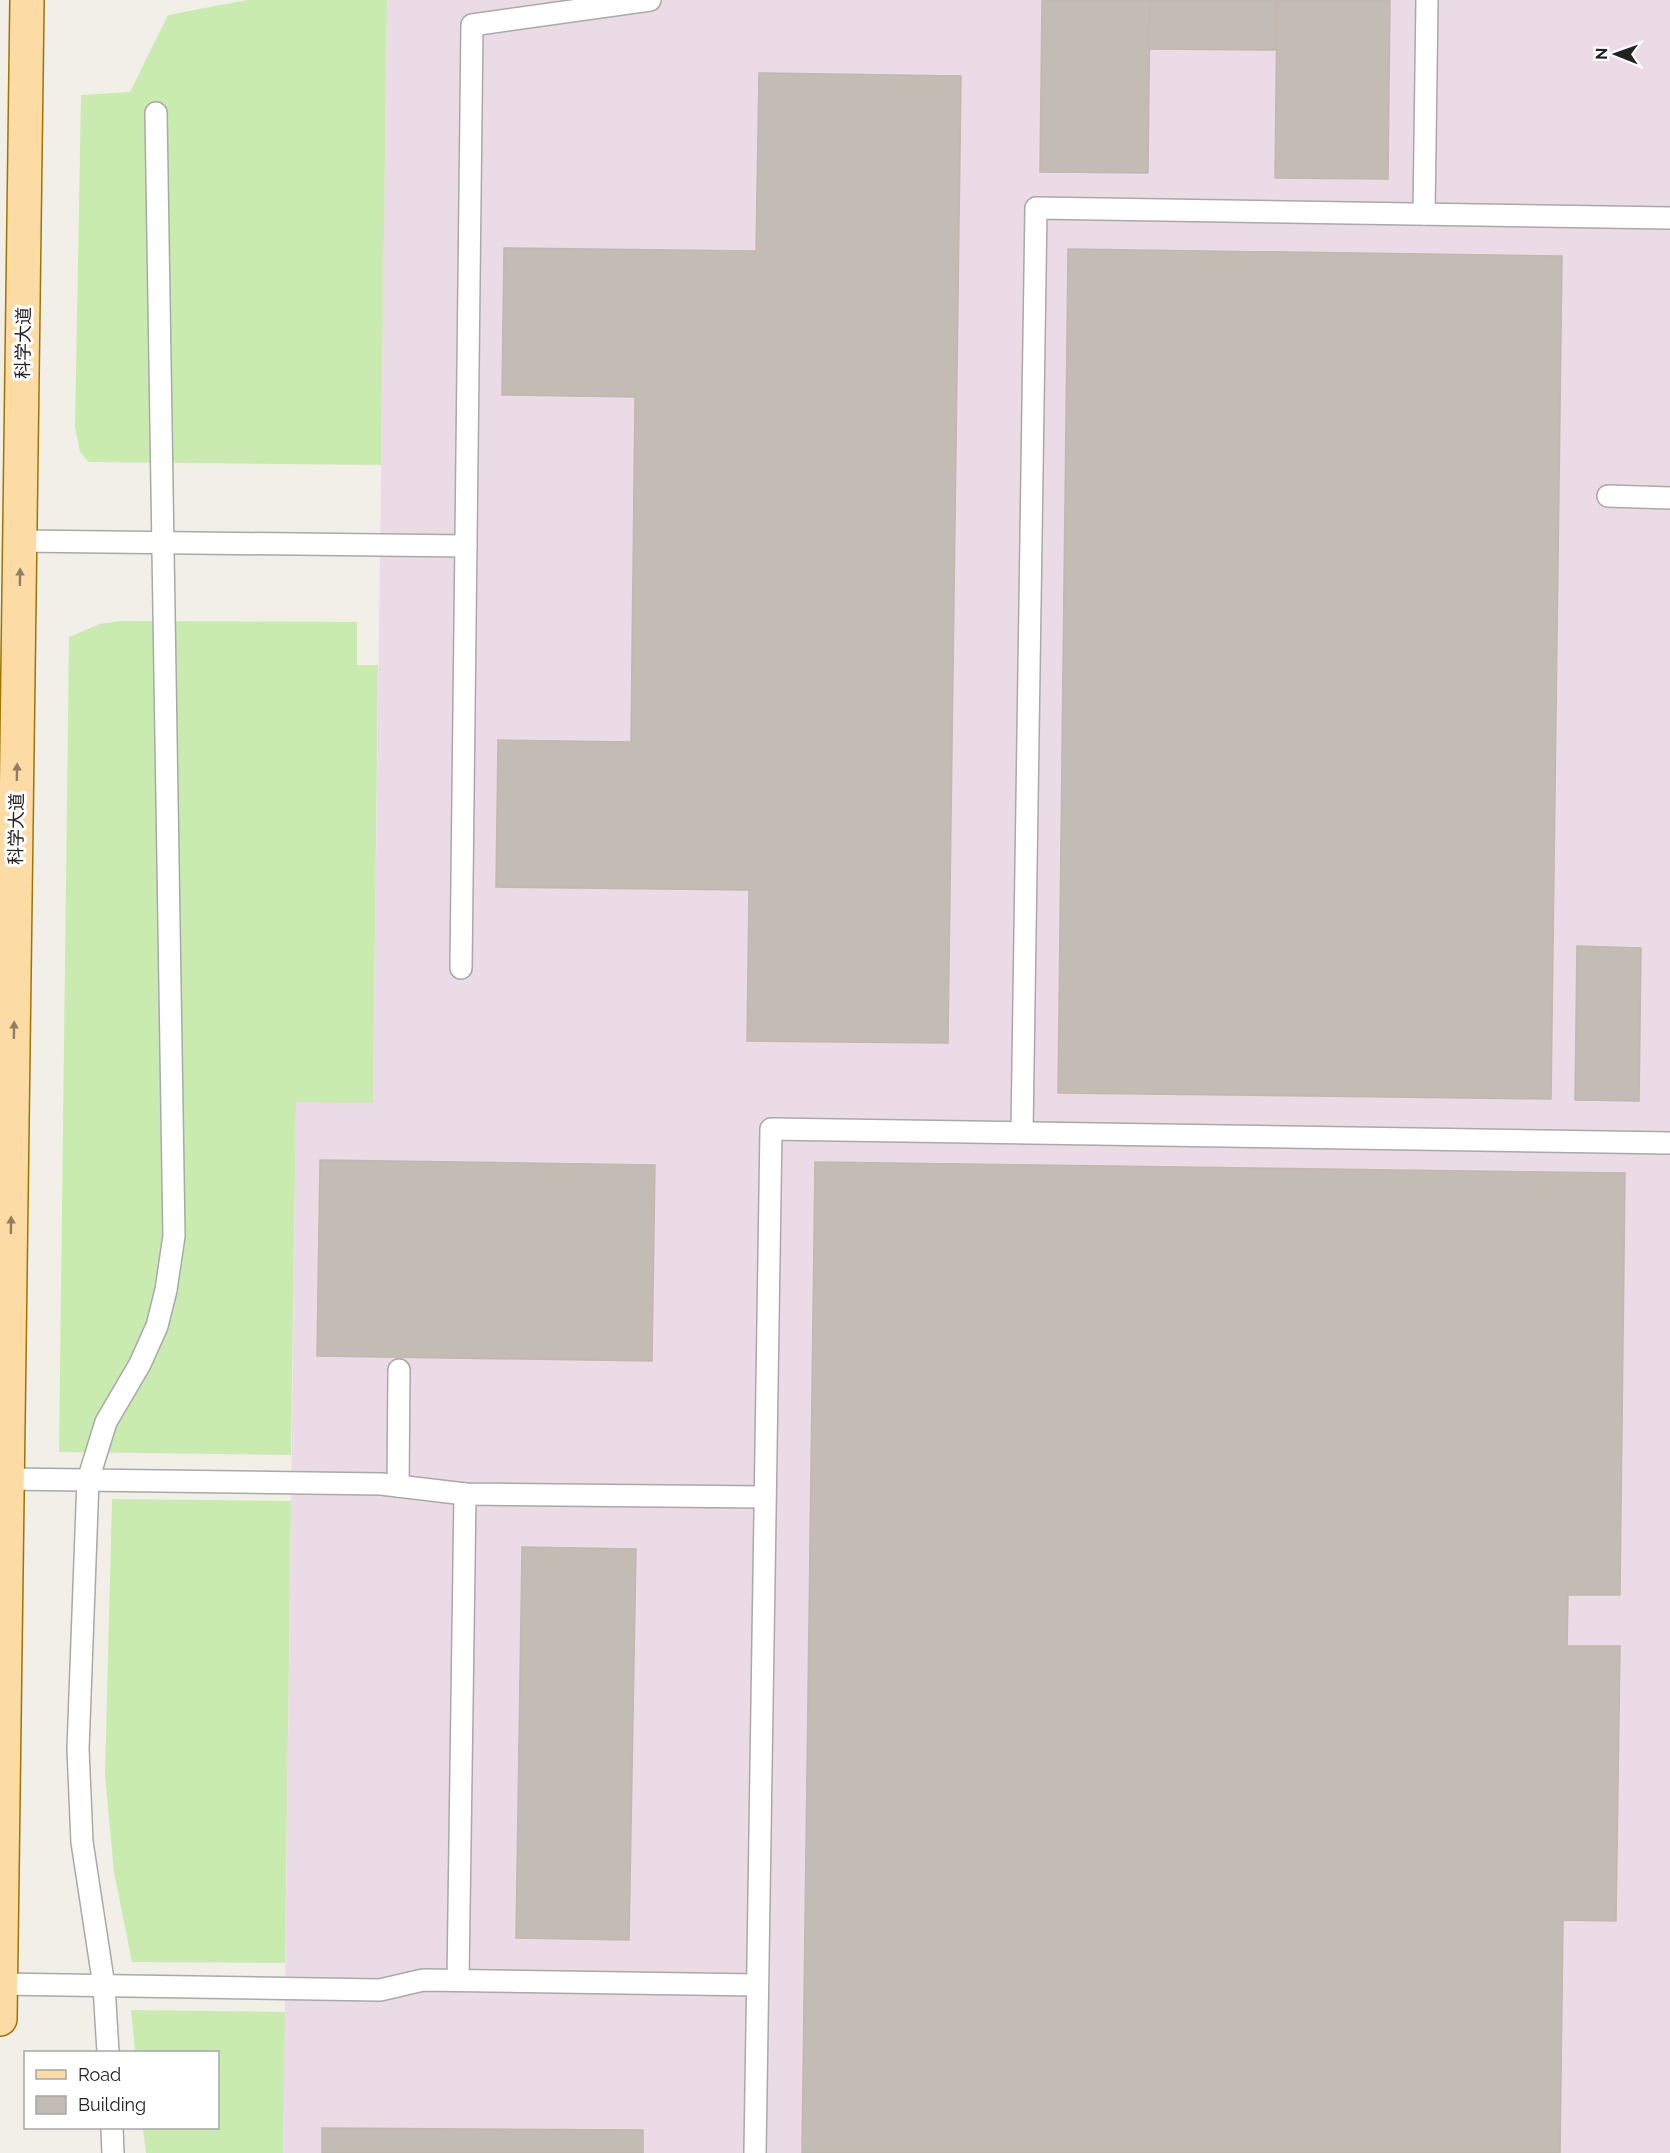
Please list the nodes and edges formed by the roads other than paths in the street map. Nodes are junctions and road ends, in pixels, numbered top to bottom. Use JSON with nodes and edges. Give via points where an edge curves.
{"nodes":[{"id":1,"x":27,"y":0,"type":"edge"},
{"id":2,"x":650,"y":0,"type":"edge"},
{"id":3,"x":1427,"y":0,"type":"edge"},
{"id":4,"x":156,"y":113,"type":"dead end"},
{"id":5,"x":1424,"y":214,"type":"junction"},
{"id":6,"x":1670,"y":218,"type":"edge"},
{"id":7,"x":1608,"y":496,"type":"dead end"},
{"id":8,"x":1670,"y":498,"type":"edge"},
{"id":9,"x":20,"y":541,"type":"junction"},
{"id":10,"x":162,"y":542,"type":"junction"},
{"id":11,"x":466,"y":546,"type":"junction"},
{"id":12,"x":461,"y":968,"type":"dead end"},
{"id":13,"x":1022,"y":1132,"type":"junction"},
{"id":14,"x":1670,"y":1143,"type":"edge"},
{"id":15,"x":399,"y":1370,"type":"dead end"},
{"id":16,"x":7,"y":1479,"type":"junction"},
{"id":17,"x":88,"y":1480,"type":"junction"},
{"id":18,"x":398,"y":1486,"type":"junction"},
{"id":19,"x":465,"y":1494,"type":"junction"},
{"id":20,"x":765,"y":1497,"type":"junction"},
{"id":21,"x":458,"y":1980,"type":"junction"},
{"id":22,"x":0,"y":1984,"type":"edge"},
{"id":23,"x":757,"y":1985,"type":"junction"},
{"id":24,"x":104,"y":1986,"type":"junction"},
{"id":25,"x":0,"y":2019,"type":"edge"},
{"id":26,"x":108,"y":2051,"type":"edge"},
{"id":27,"x":112,"y":2129,"type":"edge"},
{"id":28,"x":113,"y":2153,"type":"edge"},
{"id":29,"x":754,"y":2153,"type":"edge"}],
"edges":[{"from":1,"to":9,"type":"main road","name":"科学大道"},
{"from":2,"to":11,"type":"lane","via":[[472,25]]},
{"from":3,"to":5,"type":"lane"},
{"from":4,"to":10,"type":"lane"},
{"from":5,"to":6,"type":"lane"},
{"from":5,"to":13,"type":"lane","via":[[1036,208]]},
{"from":7,"to":8,"type":"lane"},
{"from":9,"to":10,"type":"lane"},
{"from":16,"to":9,"type":"main road","name":"科学大道","one_way":true},
{"from":10,"to":11,"type":"lane"},
{"from":10,"to":17,"type":"lane","via":[[174,1236],[157,1326],[106,1422]]},
{"from":11,"to":12,"type":"lane"},
{"from":13,"to":14,"type":"lane"},
{"from":13,"to":20,"type":"lane","via":[[771,1129]]},
{"from":15,"to":18,"type":"lane"},
{"from":16,"to":17,"type":"lane"},
{"from":16,"to":22,"type":"main road","name":"科学大道"},
{"from":17,"to":18,"type":"lane"},
{"from":17,"to":24,"type":"lane","via":[[78,1749],[82,1842]]},
{"from":18,"to":19,"type":"lane"},
{"from":19,"to":20,"type":"lane"},
{"from":19,"to":21,"type":"lane"},
{"from":20,"to":23,"type":"lane"},
{"from":21,"to":23,"type":"lane"},
{"from":21,"to":24,"type":"lane","via":[[423,1980],[380,1990]]},
{"from":22,"to":24,"type":"lane"},
{"from":22,"to":25,"type":"main road","name":"科学大道"},
{"from":23,"to":29,"type":"lane"},
{"from":24,"to":26,"type":"lane"},
{"from":27,"to":28,"type":"lane"}]}
